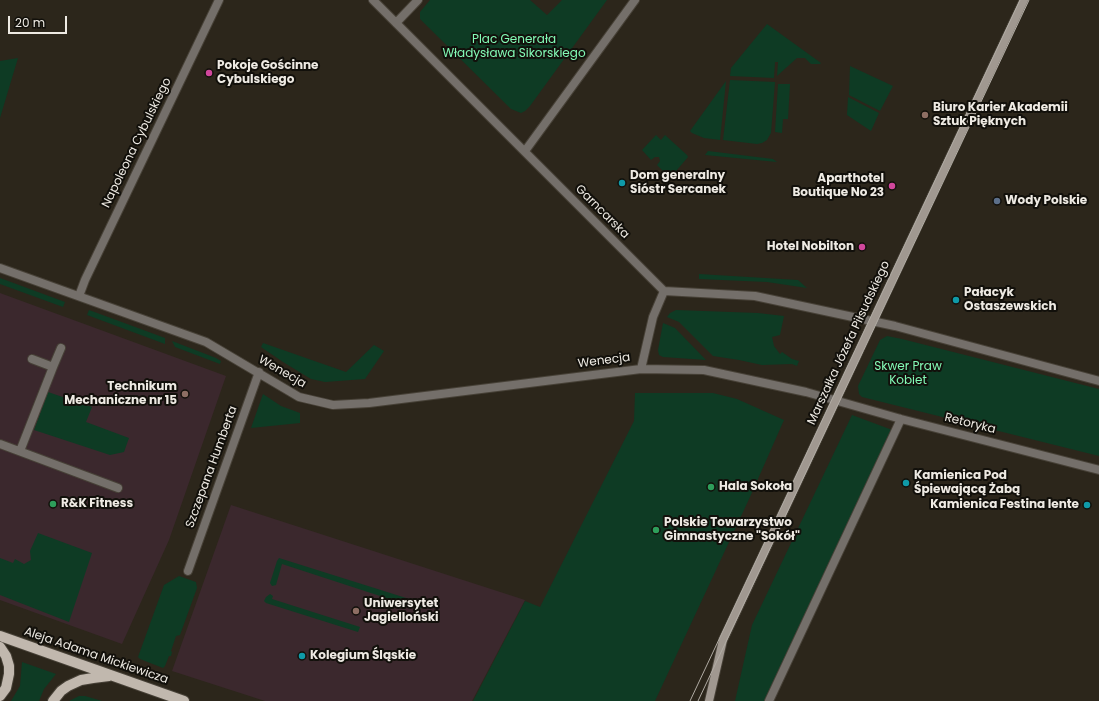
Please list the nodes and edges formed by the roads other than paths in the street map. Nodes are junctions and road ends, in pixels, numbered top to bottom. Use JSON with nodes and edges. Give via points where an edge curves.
{"nodes":[{"id":1,"x":219,"y":0,"type":"edge"},
{"id":2,"x":373,"y":0,"type":"edge"},
{"id":3,"x":418,"y":0,"type":"edge"},
{"id":4,"x":635,"y":0,"type":"edge"},
{"id":5,"x":1024,"y":0,"type":"edge"},
{"id":6,"x":396,"y":23,"type":"junction"},
{"id":7,"x":524,"y":151,"type":"junction"},
{"id":8,"x":0,"y":268,"type":"edge"},
{"id":9,"x":664,"y":291,"type":"junction"},
{"id":10,"x":79,"y":296,"type":"junction"},
{"id":11,"x":873,"y":322,"type":"junction"},
{"id":12,"x":61,"y":348,"type":"dead end"},
{"id":13,"x":32,"y":359,"type":"dead end"},
{"id":14,"x":54,"y":367,"type":"junction"},
{"id":15,"x":641,"y":369,"type":"junction"},
{"id":16,"x":259,"y":372,"type":"junction"},
{"id":17,"x":1099,"y":381,"type":"edge"},
{"id":18,"x":836,"y":400,"type":"junction"},
{"id":19,"x":901,"y":419,"type":"junction"},
{"id":20,"x":0,"y":444,"type":"edge"},
{"id":21,"x":20,"y":451,"type":"junction"},
{"id":22,"x":1099,"y":470,"type":"edge"},
{"id":23,"x":118,"y":488,"type":"dead end"},
{"id":24,"x":188,"y":571,"type":"dead end"},
{"id":25,"x":0,"y":636,"type":"edge"},
{"id":26,"x":0,"y":647,"type":"edge"},
{"id":27,"x":113,"y":676,"type":"junction"},
{"id":28,"x":0,"y":696,"type":"edge"},
{"id":29,"x":53,"y":701,"type":"edge"},
{"id":30,"x":184,"y":701,"type":"edge"},
{"id":31,"x":709,"y":701,"type":"edge"},
{"id":32,"x":769,"y":701,"type":"edge"}],
"edges":[{"from":1,"to":10,"type":"street","name":"Napoleona Cybulskiego"},
{"from":2,"to":6,"type":"street","name":"Garncarska"},
{"from":3,"to":6,"type":"street"},
{"from":4,"to":7,"type":"street"},
{"from":5,"to":11,"type":"street","name":"Marszałka Józefa Piłsudskiego"},
{"from":6,"to":7,"type":"street","name":"Garncarska"},
{"from":7,"to":9,"type":"street","name":"Garncarska"},
{"from":8,"to":10,"type":"street","name":"Wenecja"},
{"from":9,"to":11,"type":"street","via":[[755,296]]},
{"from":9,"to":15,"type":"street","name":"Wenecja","via":[[653,317]]},
{"from":10,"to":16,"type":"street","name":"Wenecja","via":[[206,342]]},
{"from":11,"to":17,"type":"street"},
{"from":11,"to":18,"type":"street","name":"Marszałka Józefa Piłsudskiego"},
{"from":12,"to":14,"type":"street"},
{"from":13,"to":14,"type":"street"},
{"from":14,"to":21,"type":"street"},
{"from":15,"to":16,"type":"street","name":"Wenecja","via":[[369,403],[333,405],[299,397]]},
{"from":15,"to":18,"type":"street","name":"Wenecja","via":[[704,370]]},
{"from":16,"to":24,"type":"street","name":"Szczepana Humberta"},
{"from":18,"to":19,"type":"street","name":"Retoryka"},
{"from":18,"to":31,"type":"street","name":"Marszałka Józefa Piłsudskiego","via":[[723,640]]},
{"from":19,"to":22,"type":"street","name":"Retoryka"},
{"from":19,"to":32,"type":"street"},
{"from":20,"to":21,"type":"street"},
{"from":21,"to":23,"type":"street"},
{"from":25,"to":27,"type":"main road","name":"Aleja Adama Mickiewicza"},
{"from":26,"to":28,"type":"main road","via":[[6,656],[9,674],[6,688]]},
{"from":27,"to":29,"type":"main road","via":[[81,680],[61,691]]},
{"from":27,"to":30,"type":"main road","name":"Aleja Adama Mickiewicza"}]}
